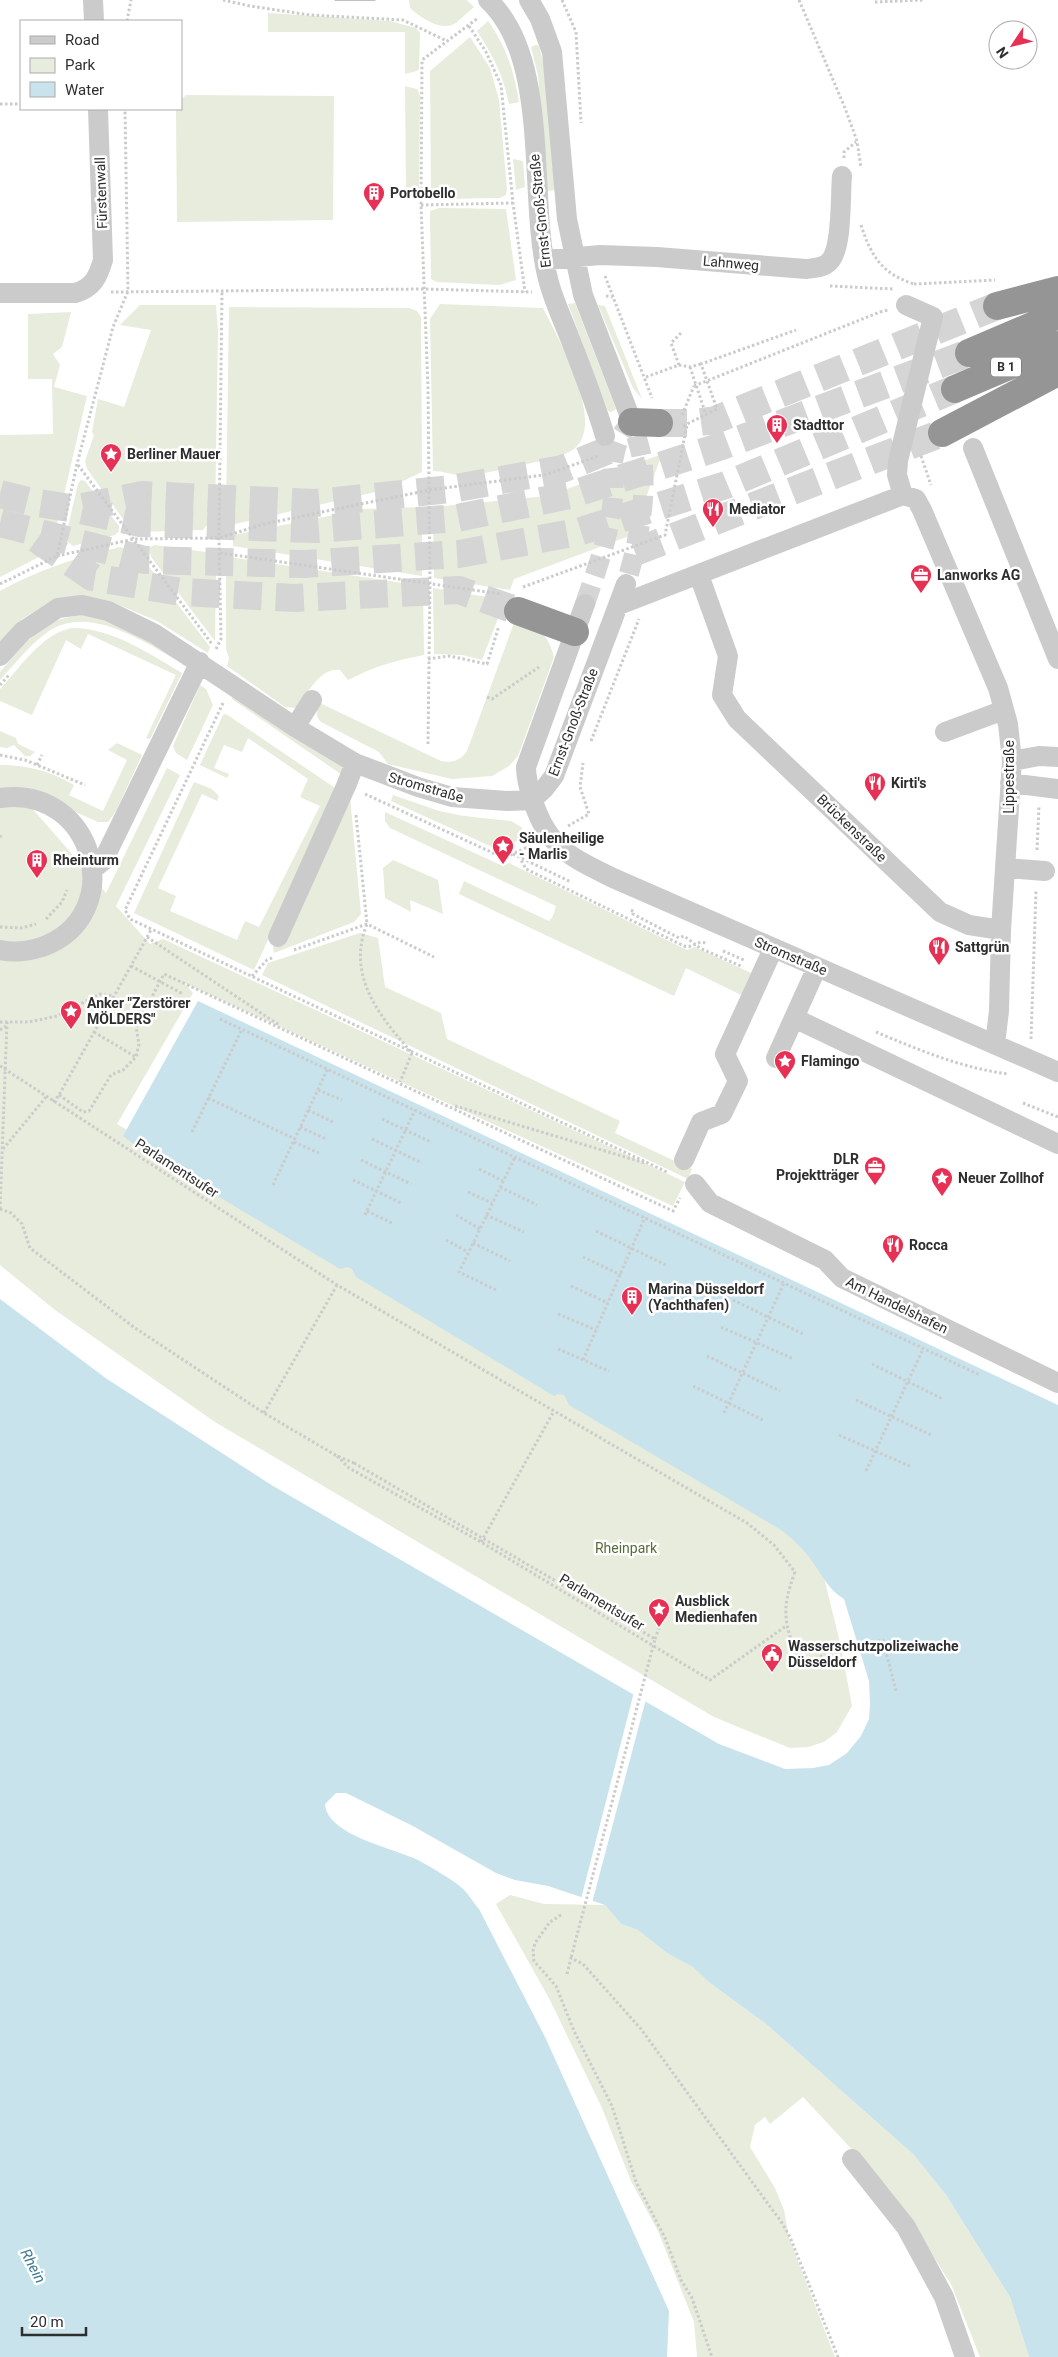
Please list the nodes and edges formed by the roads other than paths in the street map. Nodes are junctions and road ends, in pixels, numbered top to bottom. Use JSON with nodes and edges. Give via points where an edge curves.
{"nodes":[{"id":1,"x":94,"y":0,"type":"edge"},
{"id":2,"x":529,"y":0,"type":"edge"},
{"id":3,"x":491,"y":3,"type":"edge"},
{"id":4,"x":94,"y":20,"type":"edge"},
{"id":5,"x":543,"y":27,"type":"junction"},
{"id":6,"x":515,"y":38,"type":"junction"},
{"id":7,"x":98,"y":110,"type":"edge"},
{"id":8,"x":851,"y":175,"type":"road end"},
{"id":9,"x":575,"y":257,"type":"junction"},
{"id":10,"x":544,"y":260,"type":"junction"},
{"id":11,"x":1058,"y":290,"type":"edge"},
{"id":12,"x":0,"y":293,"type":"edge"},
{"id":13,"x":903,"y":293,"type":"road end"},
{"id":14,"x":996,"y":306,"type":"tunnel mouth"},
{"id":15,"x":1058,"y":315,"type":"edge"},
{"id":16,"x":1058,"y":345,"type":"edge"},
{"id":17,"x":969,"y":353,"type":"tunnel mouth"},
{"id":18,"x":1058,"y":372,"type":"edge"},
{"id":19,"x":955,"y":389,"type":"tunnel mouth"},
{"id":20,"x":632,"y":422,"type":"joint"},
{"id":21,"x":669,"y":426,"type":"tunnel mouth"},
{"id":22,"x":942,"y":433,"type":"tunnel mouth"},
{"id":23,"x":606,"y":444,"type":"road end"},
{"id":24,"x":973,"y":448,"type":"dead end"},
{"id":25,"x":910,"y":497,"type":"junction"},
{"id":26,"x":699,"y":575,"type":"junction"},
{"id":27,"x":626,"y":584,"type":"tunnel mouth"},
{"id":28,"x":511,"y":604,"type":"tunnel mouth"},
{"id":29,"x":585,"y":604,"type":"tunnel mouth"},
{"id":30,"x":617,"y":609,"type":"junction"},
{"id":31,"x":575,"y":632,"type":"junction"},
{"id":32,"x":1058,"y":659,"type":"edge"},
{"id":33,"x":7,"y":663,"type":"edge"},
{"id":34,"x":207,"y":666,"type":"junction"},
{"id":35,"x":312,"y":700,"type":"dead end"},
{"id":36,"x":1004,"y":710,"type":"junction"},
{"id":37,"x":296,"y":727,"type":"junction"},
{"id":38,"x":945,"y":732,"type":"dead end"},
{"id":39,"x":1058,"y":757,"type":"edge"},
{"id":40,"x":1012,"y":761,"type":"junction"},
{"id":41,"x":355,"y":763,"type":"junction"},
{"id":42,"x":1010,"y":783,"type":"junction"},
{"id":43,"x":1058,"y":790,"type":"edge"},
{"id":44,"x":0,"y":798,"type":"edge"},
{"id":45,"x":532,"y":800,"type":"junction"},
{"id":46,"x":1006,"y":868,"type":"junction"},
{"id":47,"x":92,"y":870,"type":"junction"},
{"id":48,"x":1046,"y":871,"type":"dead end"},
{"id":49,"x":1001,"y":930,"type":"junction"},
{"id":50,"x":278,"y":937,"type":"dead end"},
{"id":51,"x":773,"y":949,"type":"junction"},
{"id":52,"x":0,"y":950,"type":"edge"},
{"id":53,"x":817,"y":967,"type":"junction"},
{"id":54,"x":794,"y":1018,"type":"junction"},
{"id":55,"x":995,"y":1044,"type":"junction"},
{"id":56,"x":776,"y":1058,"type":"dead end"},
{"id":57,"x":1058,"y":1072,"type":"edge"},
{"id":58,"x":1058,"y":1144,"type":"edge"},
{"id":59,"x":684,"y":1160,"type":"dead end"},
{"id":60,"x":695,"y":1184,"type":"road end"},
{"id":61,"x":1058,"y":1383,"type":"edge"},
{"id":62,"x":852,"y":2160,"type":"dead end"},
{"id":63,"x":965,"y":2357,"type":"edge"}],
"edges":[{"from":1,"to":4,"type":"street"},
{"from":2,"to":5,"type":"street","name":"Ernst-Gnoß-Straße"},
{"from":3,"to":6,"type":"street","name":"Ernst-Gnoß-Straße"},
{"from":5,"to":6,"type":"street"},
{"from":5,"to":9,"type":"street","name":"Ernst-Gnoß-Straße","via":[[552,52],[567,219]]},
{"from":6,"to":10,"type":"street","name":"Ernst-Gnoß-Straße","via":[[530,90]]},
{"from":7,"to":12,"type":"street","name":"Fürstenwall","via":[[103,260],[92,283],[75,293]]},
{"from":8,"to":9,"type":"street","name":"Lahnweg","via":[[835,253],[823,266],[806,269],[657,257]]},
{"from":9,"to":10,"type":"street","name":"Lahnweg"},
{"from":9,"to":20,"type":"street","name":"Ernst-Gnoß-Straße","via":[[589,312]]},
{"from":10,"to":23,"type":"street","name":"Ernst-Gnoß-Straße","via":[[552,293],[595,401]]},
{"from":11,"to":14,"type":"highway"},
{"from":13,"to":25,"type":"street","name":"Lippestraße","via":[[933,317],[898,461],[897,475]]},
{"from":15,"to":17,"type":"highway","number":"B 1"},
{"from":16,"to":19,"type":"highway","number":"B 1"},
{"from":18,"to":22,"type":"highway"},
{"from":20,"to":21,"type":"highway"},
{"from":24,"to":32,"type":"street"},
{"from":25,"to":26,"type":"street"},
{"from":25,"to":36,"type":"street","name":"Lippestraße","via":[[922,510],[998,688]]},
{"from":26,"to":30,"type":"street"},
{"from":26,"to":49,"type":"street","name":"Brückenstraße","via":[[728,656],[722,695],[737,719],[940,912],[969,925]]},
{"from":27,"to":30,"type":"street","name":"Ernst-Gnoß-Straße"},
{"from":28,"to":31,"type":"highway"},
{"from":29,"to":31,"type":"street","name":"Ernst-Gnoß-Straße"},
{"from":30,"to":31,"type":"street","via":[[598,625]]},
{"from":30,"to":45,"type":"street","name":"Ernst-Gnoß-Straße","via":[[554,776]]},
{"from":31,"to":45,"type":"street","name":"Ernst-Gnoß-Straße","via":[[526,767]]},
{"from":33,"to":34,"type":"street","name":"Stromstraße","via":[[23,631],[40,618],[58,608],[82,606],[130,620]]},
{"from":34,"to":37,"type":"street","name":"Stromstraße"},
{"from":34,"to":47,"type":"street","via":[[103,861]]},
{"from":35,"to":37,"type":"street"},
{"from":36,"to":38,"type":"street"},
{"from":36,"to":40,"type":"street","name":"Lippestraße"},
{"from":37,"to":41,"type":"street","name":"Stromstraße"},
{"from":39,"to":40,"type":"street","via":[[1040,756]]},
{"from":40,"to":42,"type":"street","name":"Lippestraße"},
{"from":41,"to":45,"type":"street","name":"Stromstraße","via":[[452,797]]},
{"from":41,"to":50,"type":"street"},
{"from":42,"to":43,"type":"street"},
{"from":42,"to":46,"type":"street","name":"Lippestraße"},
{"from":44,"to":47,"type":"street","via":[[26,798],[55,807],[85,841]]},
{"from":45,"to":51,"type":"street","name":"Stromstraße","via":[[549,837],[572,857]]},
{"from":46,"to":48,"type":"street"},
{"from":46,"to":49,"type":"street","name":"Lippestraße"},
{"from":47,"to":52,"type":"street","via":[[92,885],[85,907],[61,936],[34,949],[19,952]]},
{"from":49,"to":55,"type":"street","name":"Lippestraße"},
{"from":51,"to":53,"type":"street","name":"Stromstraße"},
{"from":51,"to":59,"type":"street","via":[[724,1054],[738,1081],[722,1114],[701,1122]]},
{"from":53,"to":54,"type":"street"},
{"from":53,"to":55,"type":"street","name":"Stromstraße"},
{"from":54,"to":56,"type":"street"},
{"from":54,"to":58,"type":"street"},
{"from":55,"to":57,"type":"street","name":"Stromstraße"},
{"from":60,"to":61,"type":"street","name":"Am Handelshafen","via":[[710,1203],[825,1260],[842,1278]]},
{"from":62,"to":63,"type":"street","via":[[906,2227],[944,2297]]}]}
